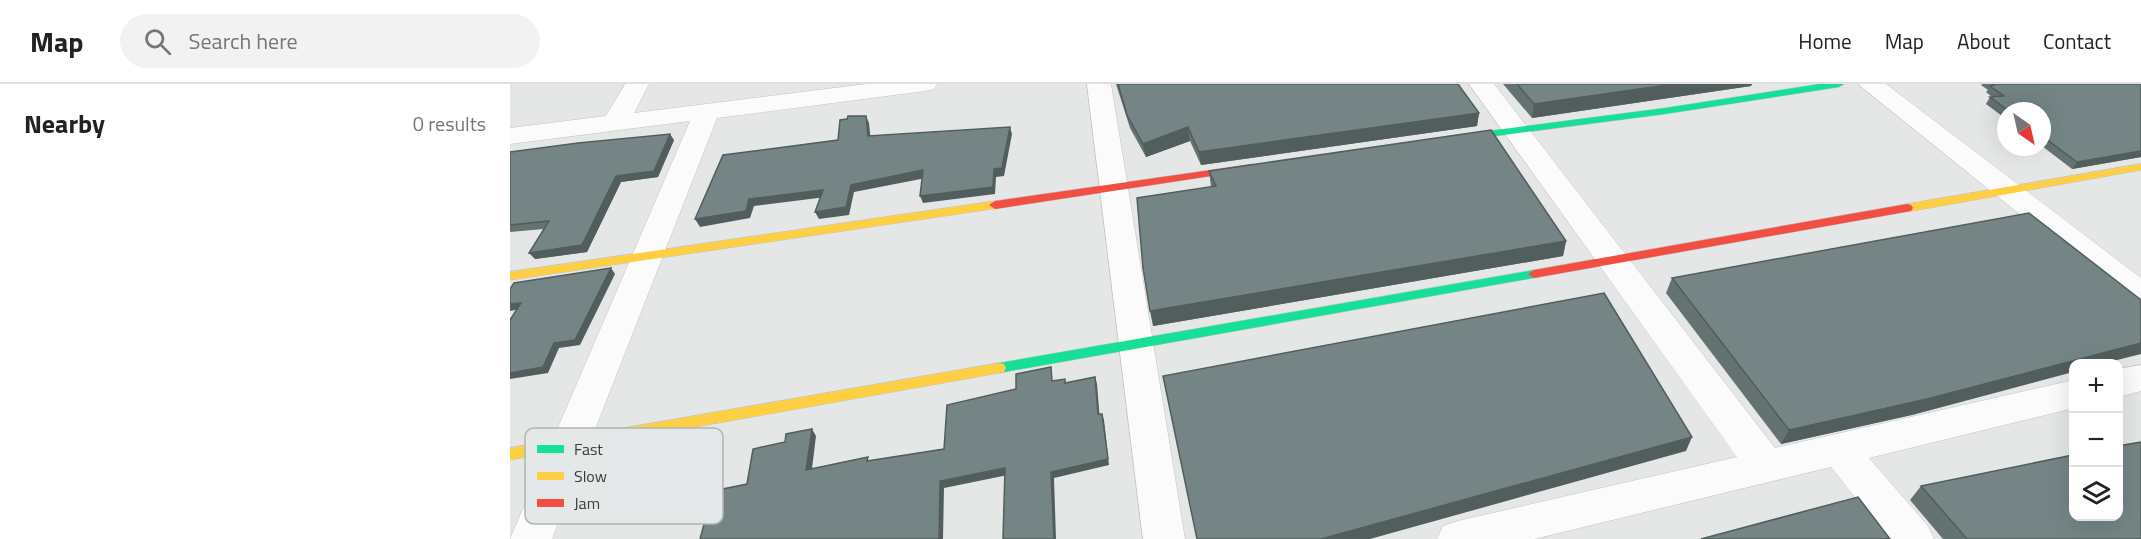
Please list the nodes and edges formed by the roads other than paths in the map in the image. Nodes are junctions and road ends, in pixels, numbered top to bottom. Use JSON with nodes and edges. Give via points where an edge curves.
{"nodes":[{"id":1,"x":637,"y":84,"type":"edge"},
{"id":2,"x":925,"y":84,"type":"edge"},
{"id":3,"x":1098,"y":84,"type":"edge"},
{"id":4,"x":1481,"y":84,"type":"edge"},
{"id":5,"x":1839,"y":84,"type":"edge"},
{"id":6,"x":1870,"y":84,"type":"edge"},
{"id":7,"x":707,"y":111,"type":"junction"},
{"id":8,"x":616,"y":123,"type":"junction"},
{"id":9,"x":1513,"y":130,"type":"junction"},
{"id":10,"x":510,"y":136,"type":"edge"},
{"id":11,"x":1431,"y":142,"type":"edge"},
{"id":12,"x":1266,"y":165,"type":"edge"},
{"id":13,"x":2141,"y":167,"type":"edge"},
{"id":14,"x":1113,"y":188,"type":"junction"},
{"id":15,"x":2007,"y":190,"type":"junction"},
{"id":16,"x":649,"y":256,"type":"junction"},
{"id":17,"x":1610,"y":260,"type":"junction"},
{"id":18,"x":510,"y":276,"type":"edge"},
{"id":19,"x":2141,"y":295,"type":"edge"},
{"id":20,"x":1136,"y":344,"type":"junction"},
{"id":21,"x":2141,"y":378,"type":"edge"},
{"id":22,"x":2123,"y":382,"type":"edge"},
{"id":23,"x":2069,"y":395,"type":"edge"},
{"id":24,"x":578,"y":428,"type":"edge"},
{"id":25,"x":661,"y":428,"type":"edge"},
{"id":26,"x":1840,"y":450,"type":"junction"},
{"id":27,"x":525,"y":452,"type":"edge"},
{"id":28,"x":510,"y":454,"type":"edge"},
{"id":29,"x":1766,"y":466,"type":"junction"},
{"id":30,"x":537,"y":524,"type":"edge"},
{"id":31,"x":1532,"y":531,"type":"edge"},
{"id":32,"x":531,"y":539,"type":"edge"},
{"id":33,"x":1164,"y":539,"type":"edge"},
{"id":34,"x":1458,"y":539,"type":"edge"},
{"id":35,"x":1913,"y":539,"type":"edge"}],
"edges":[{"from":1,"to":8,"type":"street"},
{"from":2,"to":7,"type":"street"},
{"from":3,"to":14,"type":"street"},
{"from":4,"to":9,"type":"street"},
{"from":5,"to":9,"type":"street"},
{"from":6,"to":15,"type":"street"},
{"from":7,"to":8,"type":"street"},
{"from":7,"to":16,"type":"street"},
{"from":8,"to":10,"type":"street"},
{"from":9,"to":11,"type":"street"},
{"from":9,"to":17,"type":"street"},
{"from":12,"to":14,"type":"street"},
{"from":13,"to":15,"type":"street"},
{"from":14,"to":16,"type":"street"},
{"from":14,"to":20,"type":"street"},
{"from":15,"to":17,"type":"street"},
{"from":15,"to":19,"type":"street"},
{"from":16,"to":18,"type":"street"},
{"from":16,"to":24,"type":"street"},
{"from":17,"to":20,"type":"street"},
{"from":17,"to":29,"type":"street"},
{"from":20,"to":25,"type":"street"},
{"from":20,"to":33,"type":"street"},
{"from":21,"to":22,"type":"street"},
{"from":23,"to":26,"type":"street"},
{"from":26,"to":29,"type":"street"},
{"from":26,"to":35,"type":"street"},
{"from":27,"to":28,"type":"street"},
{"from":29,"to":31,"type":"street"},
{"from":30,"to":32,"type":"street"},
{"from":31,"to":34,"type":"street"}]}
